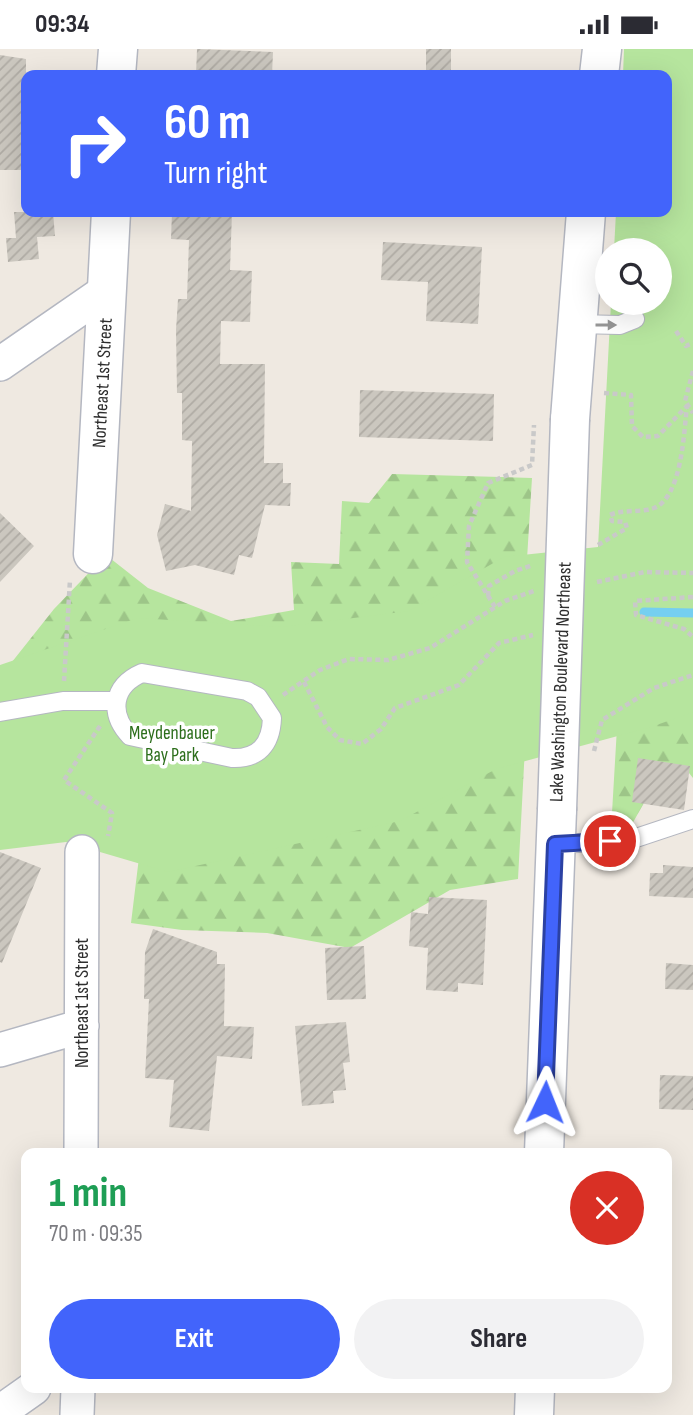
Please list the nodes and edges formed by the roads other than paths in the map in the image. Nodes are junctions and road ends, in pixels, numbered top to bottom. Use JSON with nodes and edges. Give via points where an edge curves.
{"nodes":[{"id":1,"x":118,"y":49,"type":"edge"},
{"id":2,"x":602,"y":49,"type":"edge"},
{"id":3,"x":116,"y":70,"type":"edge"},
{"id":4,"x":600,"y":70,"type":"edge"},
{"id":5,"x":111,"y":217,"type":"edge"},
{"id":6,"x":586,"y":217,"type":"edge"},
{"id":7,"x":107,"y":290,"type":"junction"},
{"id":8,"x":635,"y":319,"type":"dead end"},
{"id":9,"x":575,"y":324,"type":"junction"},
{"id":10,"x":0,"y":363,"type":"edge"},
{"id":11,"x":81,"y":567,"type":"road end"},
{"id":12,"x":116,"y":701,"type":"junction"},
{"id":13,"x":0,"y":712,"type":"edge"},
{"id":14,"x":693,"y":819,"type":"edge"},
{"id":15,"x":556,"y":827,"type":"junction"},
{"id":16,"x":95,"y":845,"type":"road end"},
{"id":17,"x":82,"y":1026,"type":"junction"},
{"id":18,"x":0,"y":1050,"type":"edge"},
{"id":19,"x":81,"y":1148,"type":"edge"},
{"id":20,"x":544,"y":1148,"type":"edge"},
{"id":21,"x":27,"y":1393,"type":"edge"},
{"id":22,"x":78,"y":1393,"type":"edge"},
{"id":23,"x":535,"y":1393,"type":"edge"},
{"id":24,"x":0,"y":1412,"type":"edge"},
{"id":25,"x":77,"y":1415,"type":"edge"},
{"id":26,"x":534,"y":1415,"type":"edge"}],
"edges":[{"from":1,"to":3,"type":"main road"},
{"from":2,"to":4,"type":"main road"},
{"from":5,"to":7,"type":"main road","name":"Northeast 1st Street"},
{"from":6,"to":9,"type":"main road","name":"Lake Washington Boulevard Northeast"},
{"from":7,"to":10,"type":"street"},
{"from":7,"to":11,"type":"main road","name":"Northeast 1st Street"},
{"from":9,"to":8,"type":"lane","one_way":true,"via":[[620,325]]},
{"from":9,"to":15,"type":"main road","name":"Lake Washington Boulevard Northeast","bridge":true,"via":[[567,410]]},
{"from":12,"to":12,"type":"lane","via":[[116,715],[130,736],[232,758],[258,753],[267,743],[272,718],[258,697],[247,691],[155,674],[130,678]]},
{"from":12,"to":13,"type":"lane","via":[[63,701]]},
{"from":14,"to":15,"type":"lane","via":[[627,841]]},
{"from":15,"to":20,"type":"main road","name":"Lake Washington Boulevard Northeast"},
{"from":16,"to":17,"type":"street","name":"Northeast 1st Street"},
{"from":17,"to":18,"type":"street"},
{"from":17,"to":19,"type":"street","name":"Northeast 1st Street"},
{"from":21,"to":24,"type":"street"},
{"from":22,"to":25,"type":"street"},
{"from":23,"to":26,"type":"main road"}]}
